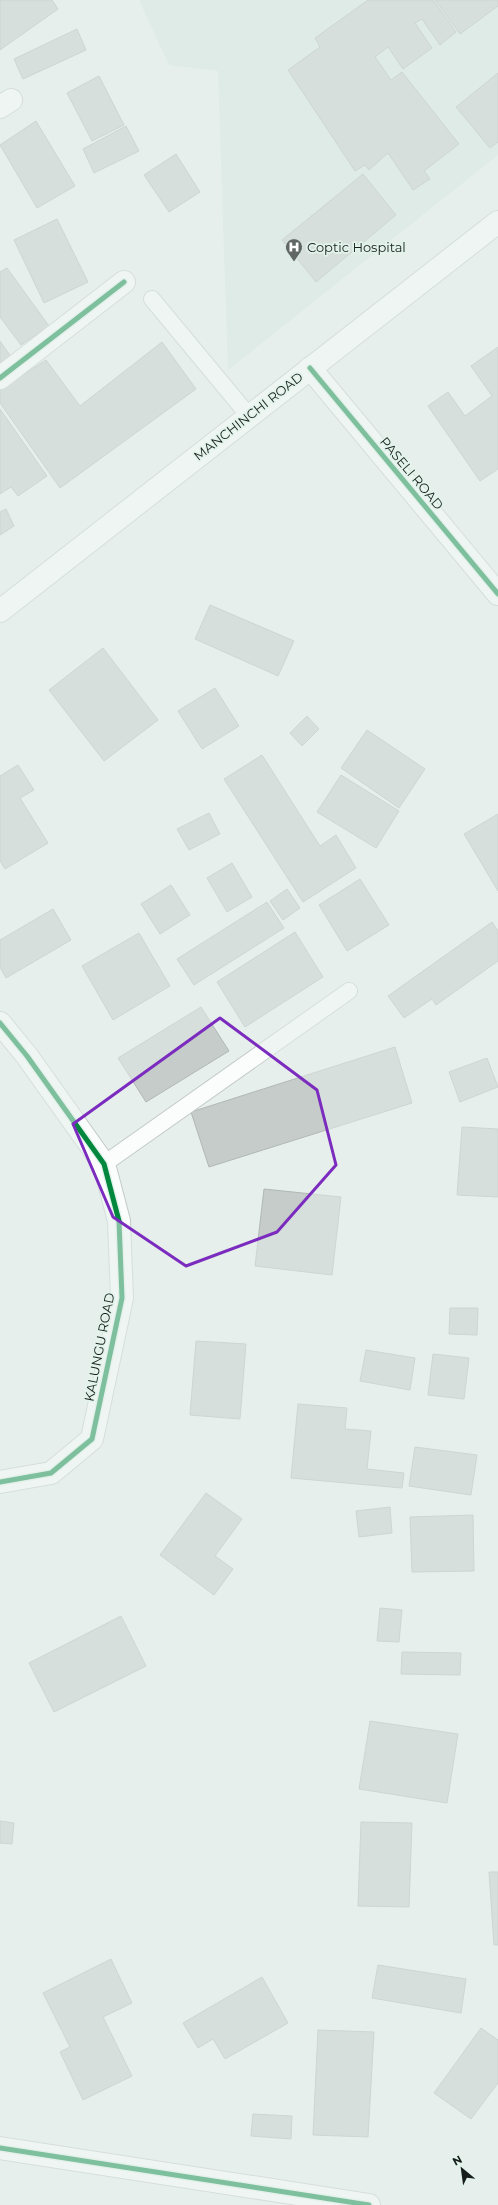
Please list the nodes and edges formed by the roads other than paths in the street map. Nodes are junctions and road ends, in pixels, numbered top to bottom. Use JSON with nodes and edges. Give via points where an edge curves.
{"nodes":[{"id":1,"x":498,"y":222,"type":"edge"},
{"id":2,"x":124,"y":282,"type":"dead end"},
{"id":3,"x":152,"y":299,"type":"dead end"},
{"id":4,"x":310,"y":368,"type":"junction"},
{"id":5,"x":0,"y":378,"type":"edge"},
{"id":6,"x":249,"y":416,"type":"junction"},
{"id":7,"x":498,"y":594,"type":"edge"},
{"id":8,"x":0,"y":611,"type":"edge"},
{"id":9,"x":348,"y":991,"type":"dead end"},
{"id":10,"x":0,"y":1023,"type":"edge"},
{"id":11,"x":104,"y":1164,"type":"junction"},
{"id":12,"x":0,"y":1482,"type":"edge"},
{"id":13,"x":0,"y":2148,"type":"edge"},
{"id":14,"x":369,"y":2205,"type":"edge"}],
"edges":[{"from":1,"to":4,"type":"street","name":"MANCHINCHI ROAD"},
{"from":2,"to":5,"type":"street"},
{"from":3,"to":6,"type":"lane"},
{"from":4,"to":6,"type":"street","name":"MANCHINCHI ROAD"},
{"from":4,"to":7,"type":"street","name":"PASELI ROAD"},
{"from":6,"to":8,"type":"street","name":"MANCHINCHI ROAD"},
{"from":9,"to":11,"type":"lane"},
{"from":10,"to":11,"type":"street","name":"KALUNGU ROAD","via":[[27,1056]]},
{"from":11,"to":12,"type":"street","name":"KALUNGU ROAD","via":[[119,1221],[122,1298],[92,1439],[51,1473]]},
{"from":13,"to":14,"type":"street"}]}
